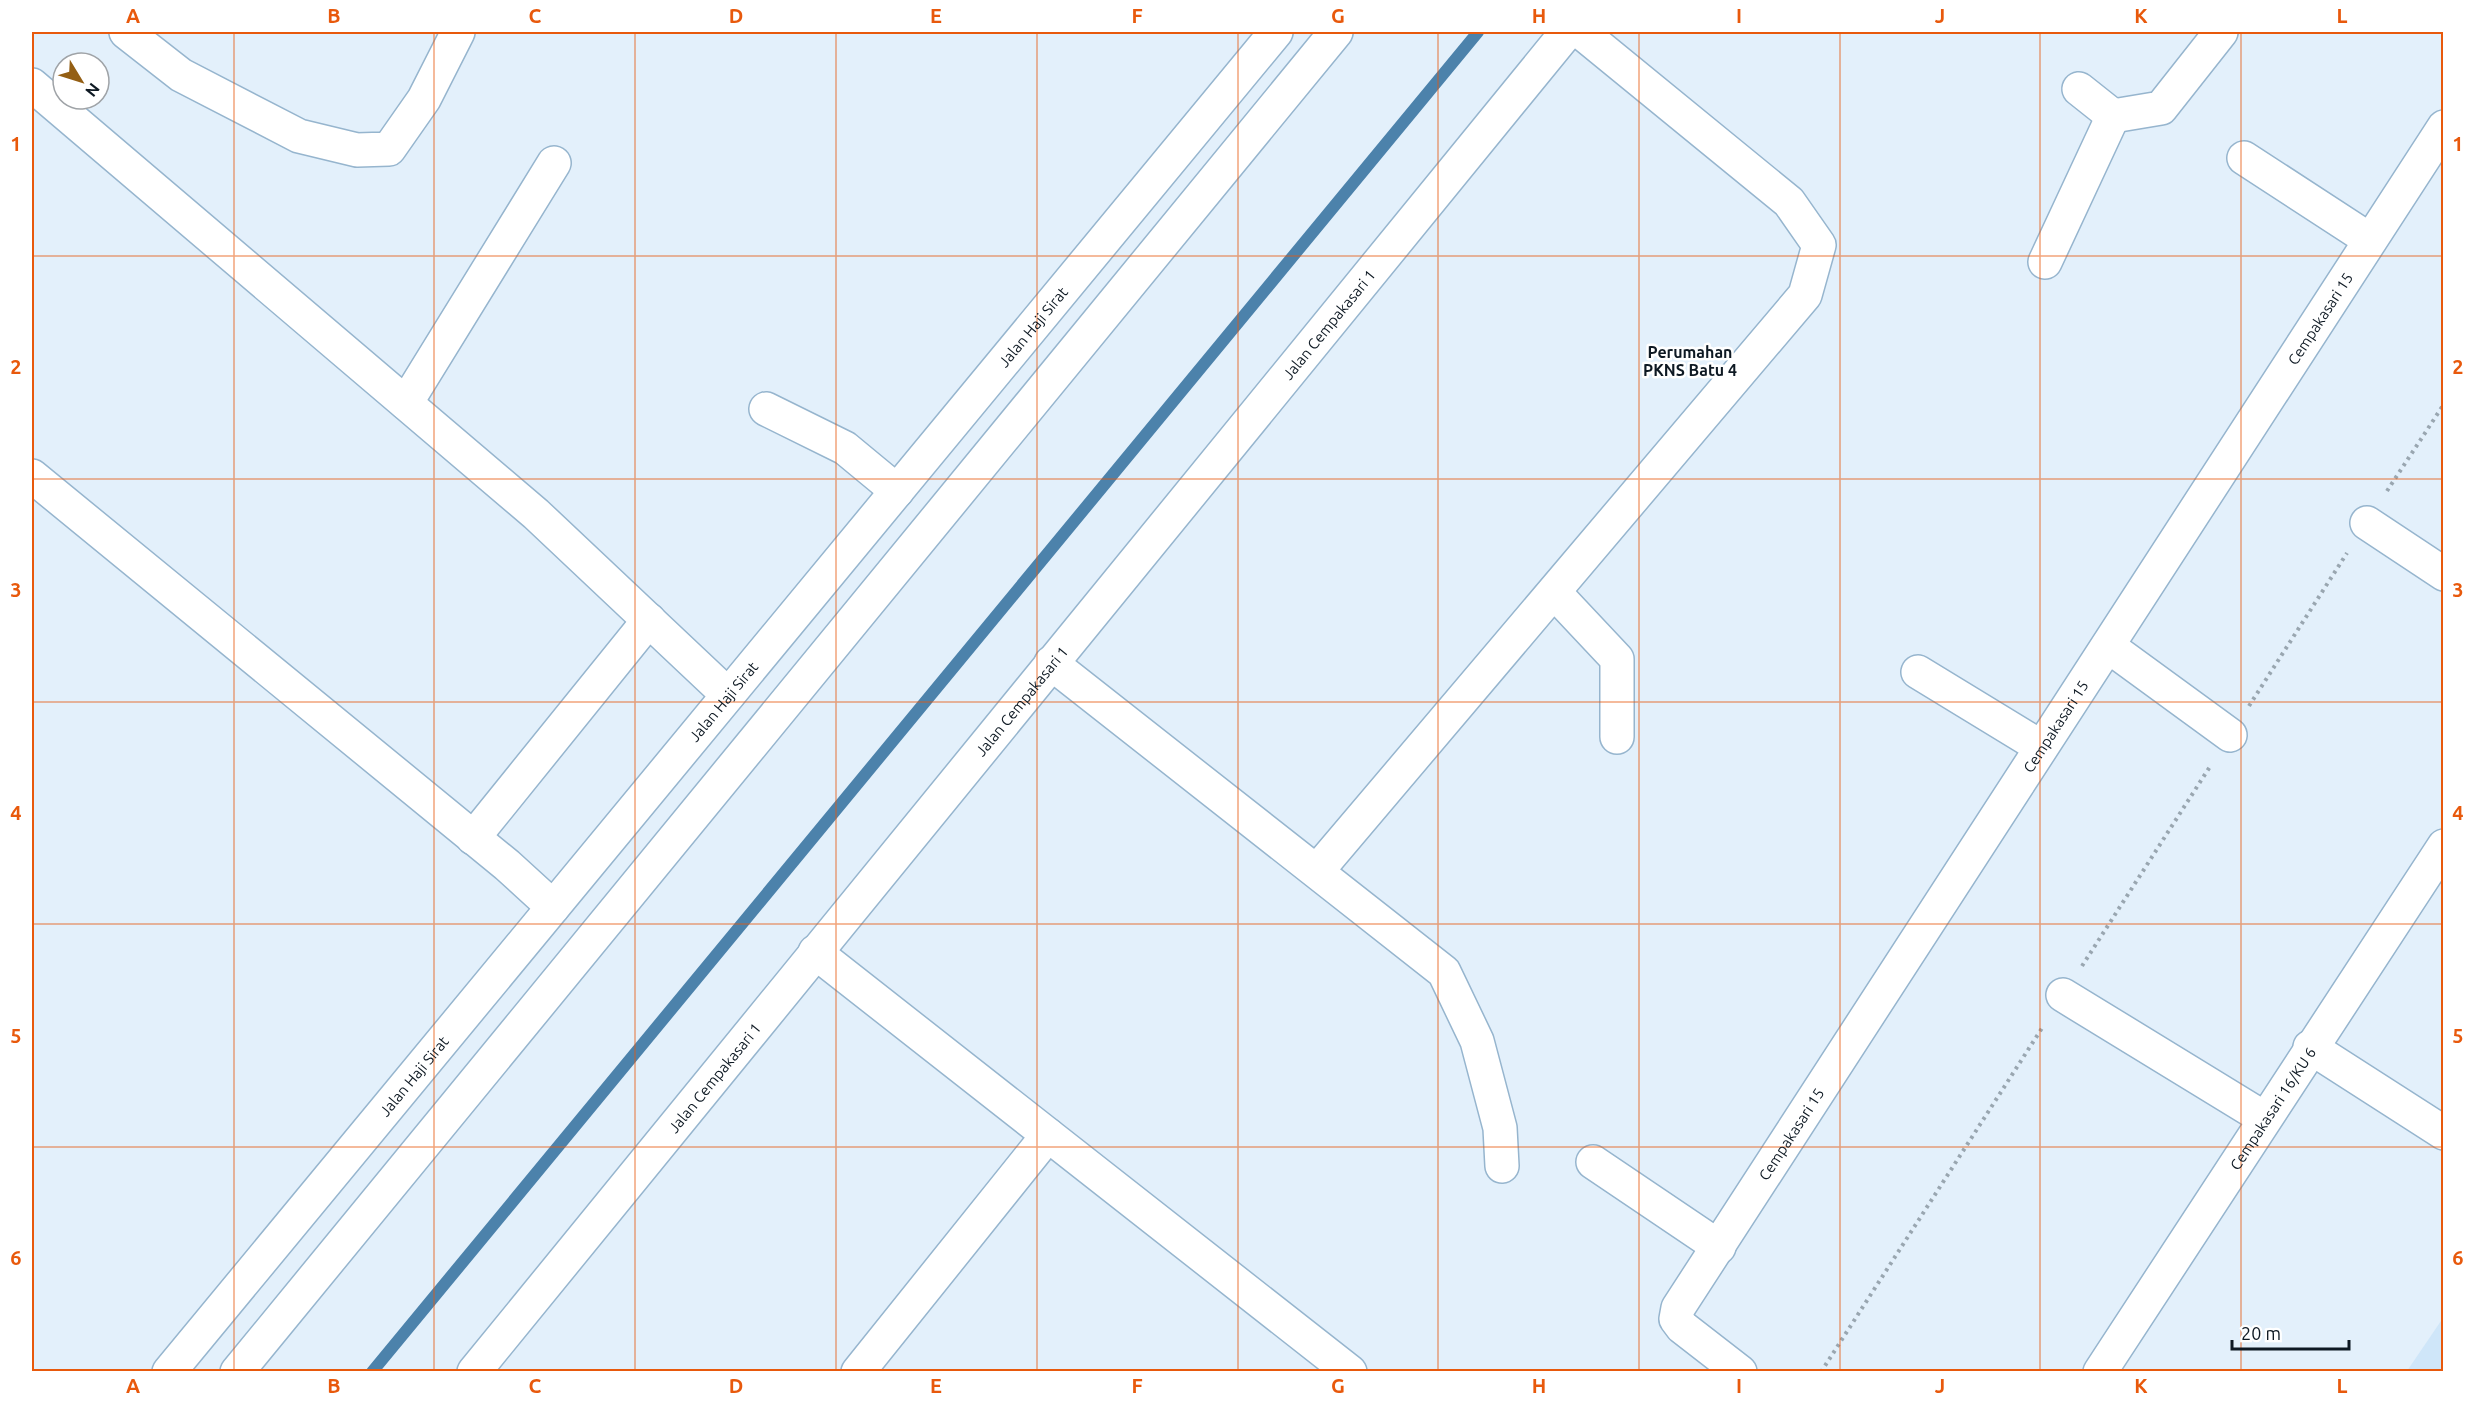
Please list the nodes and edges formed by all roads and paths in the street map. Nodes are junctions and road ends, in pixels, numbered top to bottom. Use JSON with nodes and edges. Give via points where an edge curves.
{"nodes":[{"id":1,"x":126,"y":32,"type":"edge"},
{"id":2,"x":458,"y":32,"type":"edge"},
{"id":3,"x":1276,"y":32,"type":"edge"},
{"id":4,"x":1336,"y":32,"type":"edge"},
{"id":5,"x":1567,"y":32,"type":"edge"},
{"id":6,"x":1581,"y":32,"type":"edge"},
{"id":7,"x":2221,"y":32,"type":"edge"},
{"id":8,"x":32,"y":85,"type":"edge"},
{"id":9,"x":2079,"y":89,"type":"dead end"},
{"id":10,"x":2113,"y":116,"type":"junction"},
{"id":11,"x":2444,"y":127,"type":"edge"},
{"id":12,"x":2244,"y":158,"type":"dead end"},
{"id":13,"x":554,"y":163,"type":"dead end"},
{"id":14,"x":2370,"y":240,"type":"junction"},
{"id":15,"x":2045,"y":262,"type":"dead end"},
{"id":16,"x":406,"y":403,"type":"junction"},
{"id":17,"x":2444,"y":404,"type":"edge"},
{"id":18,"x":766,"y":409,"type":"dead end"},
{"id":19,"x":32,"y":476,"type":"edge"},
{"id":20,"x":897,"y":491,"type":"junction"},
{"id":21,"x":2367,"y":523,"type":"junction"},
{"id":22,"x":2444,"y":574,"type":"edge"},
{"id":23,"x":1554,"y":592,"type":"junction"},
{"id":24,"x":649,"y":620,"type":"junction"},
{"id":25,"x":2108,"y":646,"type":"junction"},
{"id":26,"x":1051,"y":663,"type":"junction"},
{"id":27,"x":1918,"y":672,"type":"dead end"},
{"id":28,"x":728,"y":695,"type":"junction"},
{"id":29,"x":2230,"y":735,"type":"junction"},
{"id":30,"x":1617,"y":737,"type":"dead end"},
{"id":31,"x":2041,"y":747,"type":"junction"},
{"id":32,"x":473,"y":838,"type":"junction"},
{"id":33,"x":2444,"y":846,"type":"edge"},
{"id":34,"x":1317,"y":871,"type":"junction"},
{"id":35,"x":553,"y":907,"type":"junction"},
{"id":36,"x":815,"y":952,"type":"junction"},
{"id":37,"x":2063,"y":995,"type":"junction"},
{"id":38,"x":2310,"y":1047,"type":"junction"},
{"id":39,"x":2264,"y":1118,"type":"junction"},
{"id":40,"x":2444,"y":1133,"type":"edge"},
{"id":41,"x":1048,"y":1135,"type":"junction"},
{"id":42,"x":1593,"y":1162,"type":"dead end"},
{"id":43,"x":1502,"y":1166,"type":"dead end"},
{"id":44,"x":1719,"y":1246,"type":"junction"},
{"id":45,"x":169,"y":1371,"type":"edge"},
{"id":46,"x":237,"y":1371,"type":"edge"},
{"id":47,"x":474,"y":1371,"type":"edge"},
{"id":48,"x":858,"y":1371,"type":"edge"},
{"id":49,"x":1350,"y":1371,"type":"edge"},
{"id":50,"x":1740,"y":1371,"type":"edge"},
{"id":51,"x":1821,"y":1371,"type":"edge"},
{"id":52,"x":2100,"y":1371,"type":"edge"}],
"edges":[{"from":1,"to":2,"type":"street","via":[[181,75],[299,136],[357,150],[389,149],[424,99]]},
{"from":3,"to":20,"type":"street","name":"Jalan Haji Sirat"},
{"from":4,"to":46,"type":"street"},
{"from":5,"to":26,"type":"street","name":"Jalan Cempakasari 1"},
{"from":6,"to":23,"type":"street","via":[[1789,202],[1818,245],[1805,295]]},
{"from":7,"to":10,"type":"street","via":[[2161,108]]},
{"from":8,"to":16,"type":"street"},
{"from":9,"to":10,"type":"street"},
{"from":10,"to":15,"type":"street"},
{"from":11,"to":14,"type":"street","name":"Cempakasari 15"},
{"from":12,"to":14,"type":"street"},
{"from":13,"to":16,"type":"street"},
{"from":14,"to":25,"type":"street","name":"Cempakasari 15"},
{"from":16,"to":24,"type":"street","via":[[536,514]]},
{"from":17,"to":21,"type":"path"},
{"from":18,"to":20,"type":"street","via":[[846,448]]},
{"from":19,"to":32,"type":"street"},
{"from":20,"to":28,"type":"street","name":"Jalan Haji Sirat"},
{"from":21,"to":22,"type":"street"},
{"from":21,"to":29,"type":"path"},
{"from":23,"to":30,"type":"street","via":[[1617,659]]},
{"from":23,"to":34,"type":"street"},
{"from":24,"to":28,"type":"street"},
{"from":24,"to":32,"type":"street"},
{"from":25,"to":29,"type":"street"},
{"from":25,"to":31,"type":"street","name":"Cempakasari 15"},
{"from":26,"to":34,"type":"street"},
{"from":26,"to":36,"type":"street","name":"Jalan Cempakasari 1"},
{"from":27,"to":31,"type":"street"},
{"from":28,"to":35,"type":"street","name":"Jalan Haji Sirat"},
{"from":29,"to":37,"type":"path"},
{"from":31,"to":44,"type":"street","name":"Cempakasari 15"},
{"from":32,"to":35,"type":"street"},
{"from":33,"to":38,"type":"street","name":"Cempakasari 16/KU 6"},
{"from":34,"to":43,"type":"street","via":[[1444,972],[1477,1041],[1500,1128]]},
{"from":35,"to":45,"type":"street","name":"Jalan Haji Sirat"},
{"from":36,"to":41,"type":"street"},
{"from":36,"to":47,"type":"street","name":"Jalan Cempakasari 1"},
{"from":37,"to":39,"type":"street"},
{"from":37,"to":51,"type":"path"},
{"from":38,"to":39,"type":"street","name":"Cempakasari 16/KU 6"},
{"from":38,"to":40,"type":"street"},
{"from":39,"to":52,"type":"street","name":"Cempakasari 16/KU 6"},
{"from":41,"to":48,"type":"street"},
{"from":41,"to":49,"type":"street"},
{"from":42,"to":44,"type":"street"},
{"from":44,"to":50,"type":"street","name":"Cempakasari 15","via":[[1678,1308],[1676,1319]]}]}
